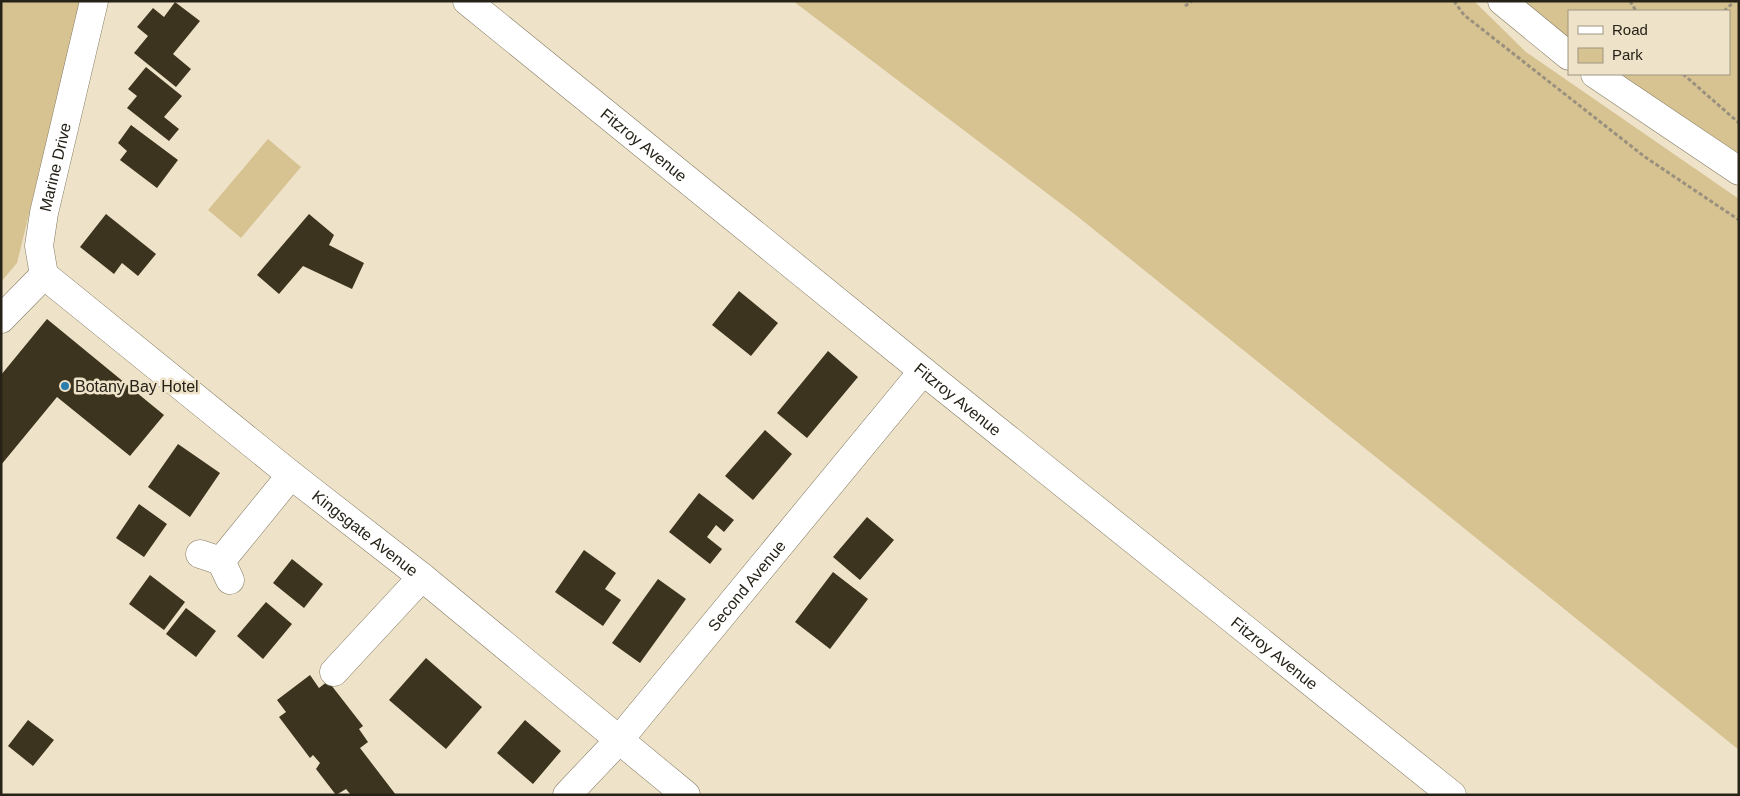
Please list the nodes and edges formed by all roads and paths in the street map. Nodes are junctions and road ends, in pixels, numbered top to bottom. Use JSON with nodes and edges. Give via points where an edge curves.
{"nodes":[{"id":1,"x":94,"y":1,"type":"edge"},
{"id":2,"x":467,"y":1,"type":"edge"},
{"id":3,"x":1192,"y":1,"type":"edge"},
{"id":4,"x":1454,"y":1,"type":"edge"},
{"id":5,"x":1502,"y":1,"type":"edge"},
{"id":6,"x":1735,"y":1,"type":"edge"},
{"id":7,"x":1185,"y":6,"type":"dead end"},
{"id":8,"x":1725,"y":10,"type":"edge"},
{"id":9,"x":1568,"y":55,"type":"edge"},
{"id":10,"x":1596,"y":75,"type":"edge"},
{"id":11,"x":1685,"y":75,"type":"edge"},
{"id":12,"x":1739,"y":122,"type":"edge"},
{"id":13,"x":1739,"y":171,"type":"edge"},
{"id":14,"x":1739,"y":220,"type":"edge"},
{"id":15,"x":44,"y":275,"type":"junction"},
{"id":16,"x":1,"y":319,"type":"edge"},
{"id":17,"x":923,"y":371,"type":"junction"},
{"id":18,"x":291,"y":475,"type":"junction"},
{"id":19,"x":217,"y":565,"type":"dead end"},
{"id":20,"x":422,"y":577,"type":"junction"},
{"id":21,"x":334,"y":672,"type":"dead end"},
{"id":22,"x":619,"y":740,"type":"junction"},
{"id":23,"x":567,"y":795,"type":"edge"},
{"id":24,"x":686,"y":795,"type":"edge"},
{"id":25,"x":1452,"y":795,"type":"edge"}],
"edges":[{"from":1,"to":15,"type":"street","name":"Marine Drive","via":[[44,213],[39,246]]},
{"from":2,"to":17,"type":"street","name":"Fitzroy Avenue"},
{"from":3,"to":7,"type":"path"},
{"from":4,"to":14,"type":"path","via":[[1464,16],[1630,146]]},
{"from":5,"to":9,"type":"street"},
{"from":6,"to":8,"type":"path"},
{"from":10,"to":13,"type":"street"},
{"from":11,"to":12,"type":"path"},
{"from":15,"to":16,"type":"street"},
{"from":15,"to":18,"type":"street","name":"Kingsgate Avenue"},
{"from":17,"to":22,"type":"street","name":"Second Avenue"},
{"from":17,"to":25,"type":"street","name":"Fitzroy Avenue"},
{"from":18,"to":19,"type":"street"},
{"from":18,"to":20,"type":"street","name":"Kingsgate Avenue"},
{"from":20,"to":21,"type":"street"},
{"from":20,"to":22,"type":"street","name":"Kingsgate Avenue"},
{"from":22,"to":23,"type":"street","name":"Second Avenue"},
{"from":22,"to":24,"type":"street","name":"Kingsgate Avenue"}]}
